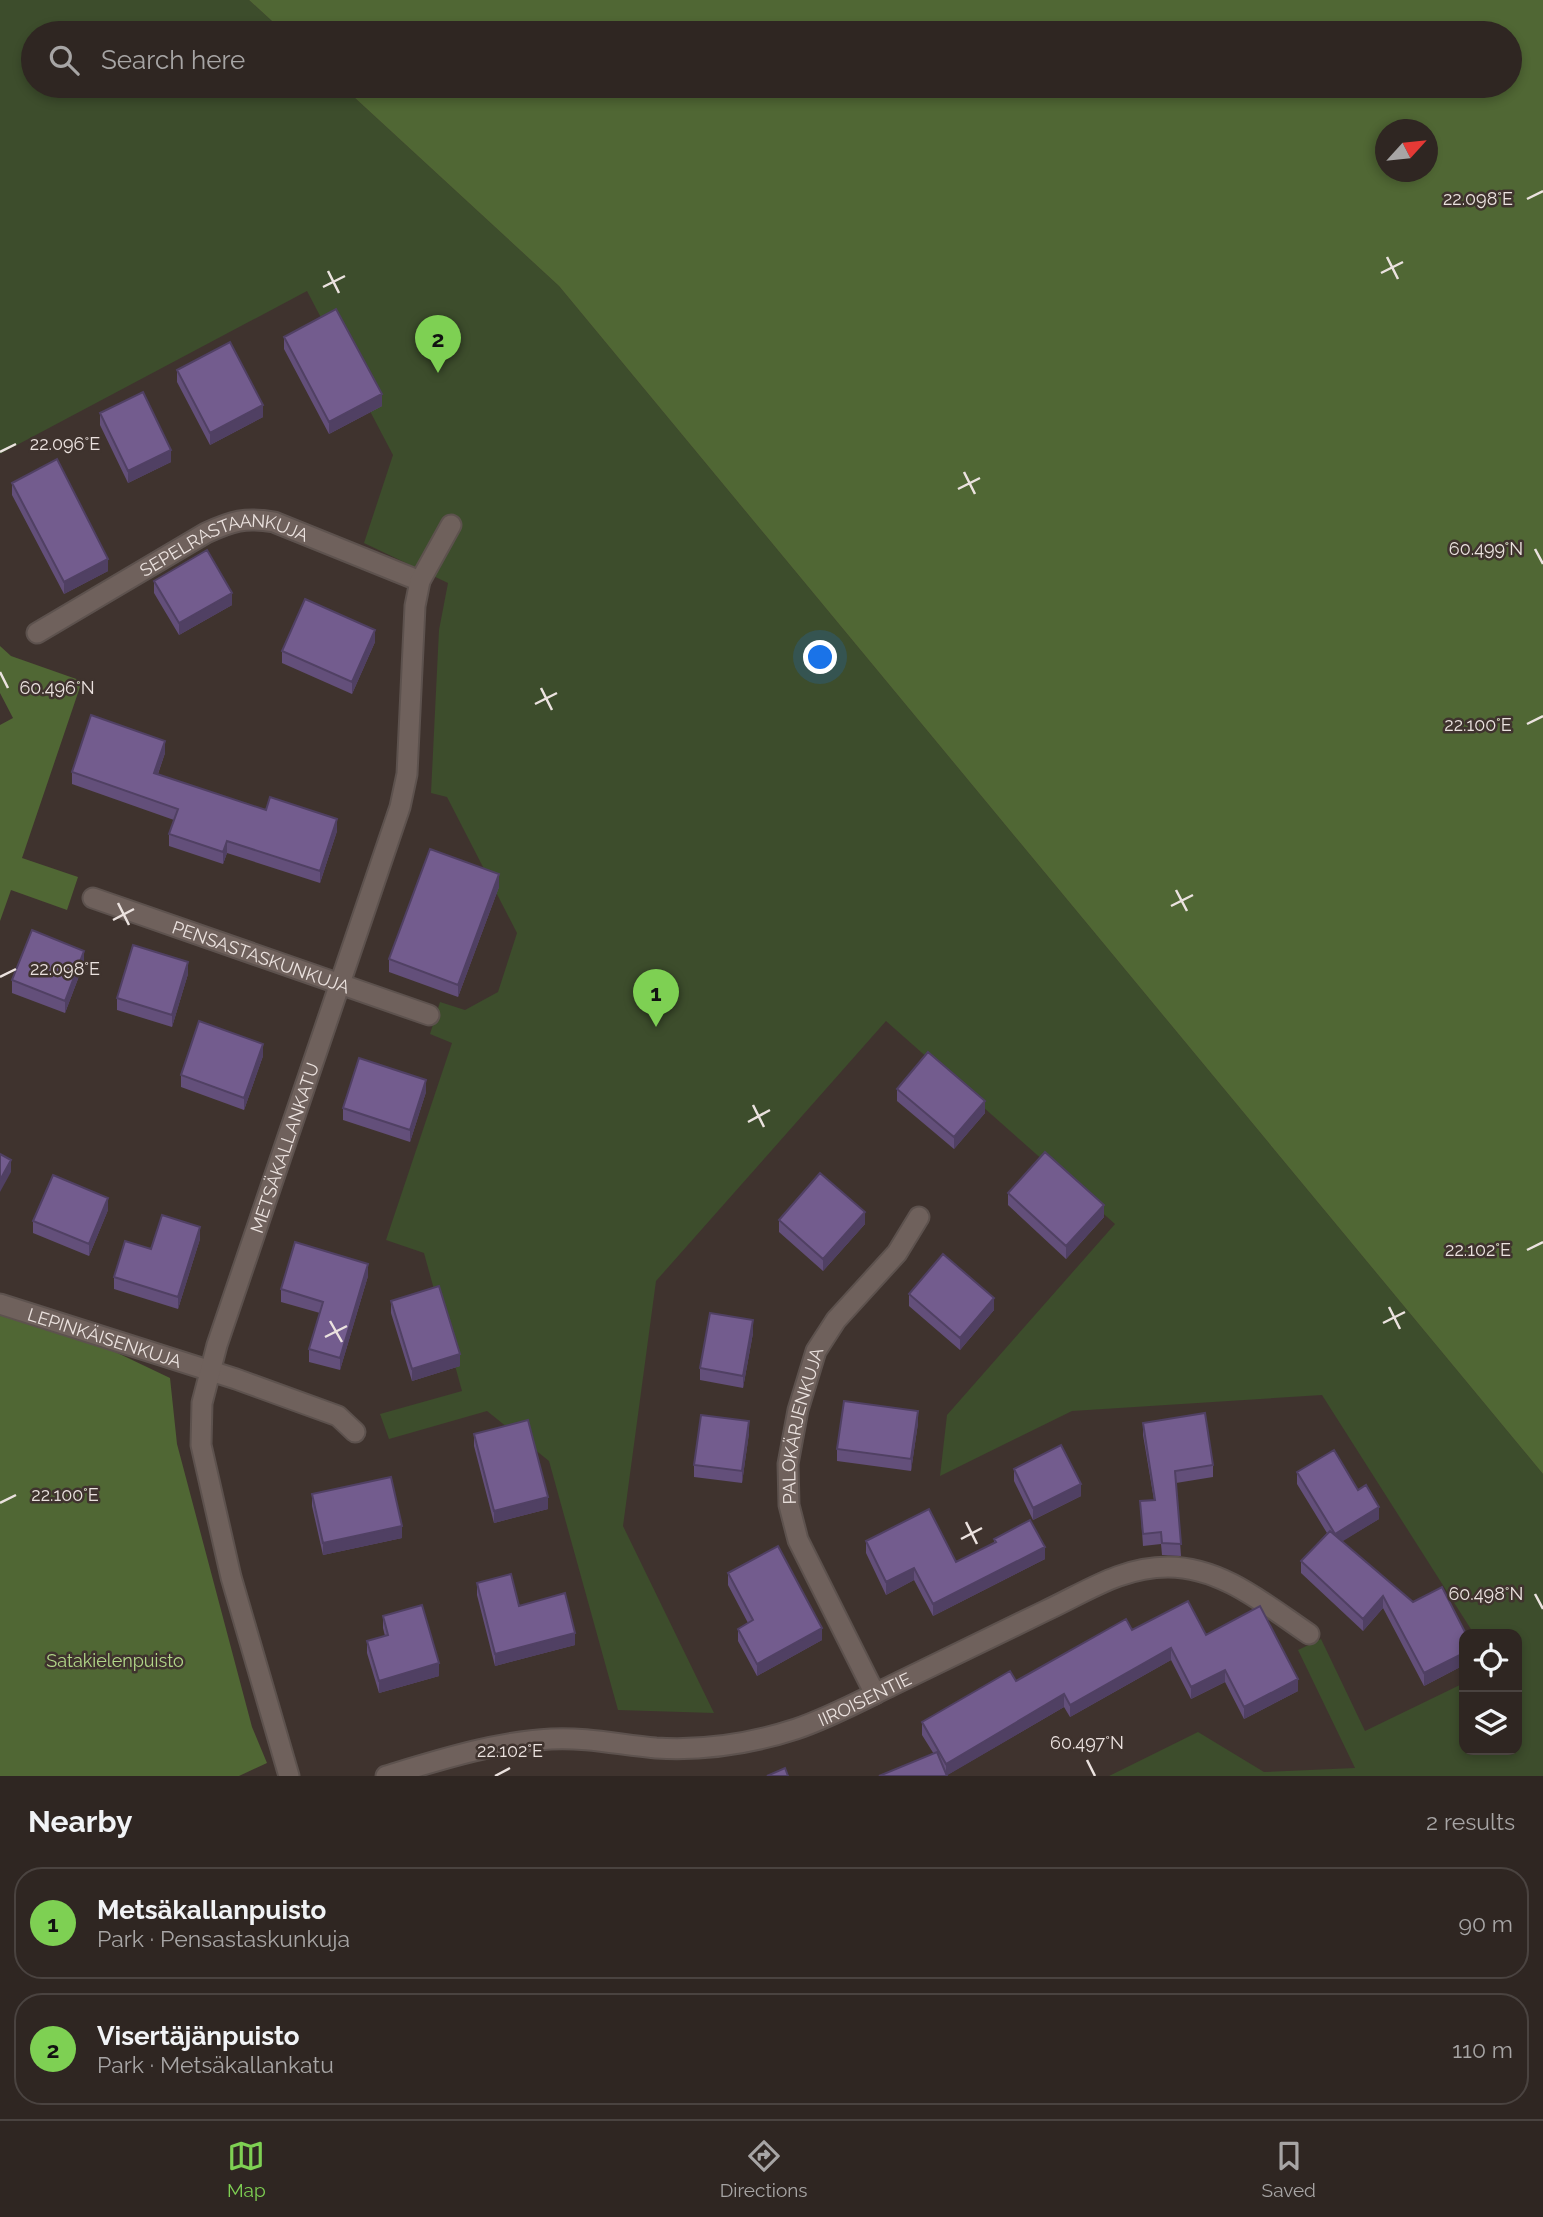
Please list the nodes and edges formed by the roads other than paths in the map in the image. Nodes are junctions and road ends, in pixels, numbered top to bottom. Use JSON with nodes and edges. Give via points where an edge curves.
{"nodes":[{"id":1,"x":450,"y":525,"type":"dead end"},
{"id":2,"x":420,"y":581,"type":"junction"},
{"id":3,"x":37,"y":633,"type":"dead end"},
{"id":4,"x":93,"y":898,"type":"dead end"},
{"id":5,"x":338,"y":984,"type":"junction"},
{"id":6,"x":429,"y":1015,"type":"dead end"},
{"id":7,"x":919,"y":1217,"type":"dead end"},
{"id":8,"x":0,"y":1304,"type":"edge"},
{"id":9,"x":209,"y":1371,"type":"junction"},
{"id":10,"x":355,"y":1432,"type":"dead end"},
{"id":11,"x":1309,"y":1634,"type":"dead end"},
{"id":12,"x":875,"y":1694,"type":"junction"},
{"id":13,"x":289,"y":1776,"type":"edge"},
{"id":14,"x":386,"y":1776,"type":"edge"}],
"edges":[{"from":1,"to":2,"type":"street","name":"METSÄKALLANKATU"},
{"from":2,"to":3,"type":"street","name":"SEPELRASTAANKUJA","via":[[274,522],[252,518],[206,533]]},
{"from":2,"to":5,"type":"street","name":"METSÄKALLANKATU","via":[[407,774],[390,842]]},
{"from":4,"to":5,"type":"street","name":"PENSASTASKUNKUJA"},
{"from":5,"to":6,"type":"street","name":"PENSASTASKUNKUJA"},
{"from":5,"to":9,"type":"street","name":"METSÄKALLANKATU"},
{"from":7,"to":12,"type":"street","name":"PALOKÄRJENKUJA","via":[[897,1253],[836,1320],[816,1351],[788,1464],[789,1505],[798,1541]]},
{"from":8,"to":9,"type":"street","name":"LEPINKÄISENKUJA"},
{"from":9,"to":10,"type":"street","name":"LEPINKÄISENKUJA","via":[[338,1416]]},
{"from":9,"to":13,"type":"street","name":"METSÄKALLANKATU","via":[[202,1403],[201,1445],[232,1577]]},
{"from":11,"to":12,"type":"street","name":"IIROISENTIE","via":[[1234,1584],[1200,1571],[1169,1567],[1130,1571]]},
{"from":12,"to":14,"type":"street","name":"IIROISENTIE","via":[[799,1728],[715,1748],[551,1739],[444,1758]]}]}
